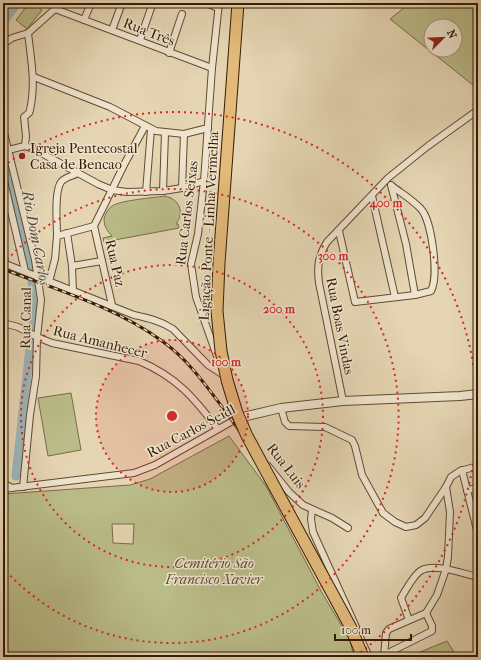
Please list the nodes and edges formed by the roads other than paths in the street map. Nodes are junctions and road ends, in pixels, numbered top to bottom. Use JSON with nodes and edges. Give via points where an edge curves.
{"nodes":[{"id":1,"x":91,"y":3,"type":"edge"},
{"id":2,"x":122,"y":3,"type":"edge"},
{"id":3,"x":206,"y":3,"type":"edge"},
{"id":4,"x":238,"y":3,"type":"edge"},
{"id":5,"x":152,"y":5,"type":"dead end"},
{"id":6,"x":218,"y":5,"type":"edge"},
{"id":7,"x":56,"y":6,"type":"edge"},
{"id":8,"x":182,"y":14,"type":"dead end"},
{"id":9,"x":84,"y":20,"type":"junction"},
{"id":10,"x":112,"y":30,"type":"junction"},
{"id":11,"x":28,"y":33,"type":"junction"},
{"id":12,"x":140,"y":40,"type":"junction"},
{"id":13,"x":3,"y":44,"type":"edge"},
{"id":14,"x":169,"y":52,"type":"junction"},
{"id":15,"x":212,"y":68,"type":"junction"},
{"id":16,"x":34,"y":77,"type":"junction"},
{"id":17,"x":478,"y":110,"type":"edge"},
{"id":18,"x":148,"y":128,"type":"junction"},
{"id":19,"x":208,"y":128,"type":"junction"},
{"id":20,"x":3,"y":129,"type":"edge"},
{"id":21,"x":165,"y":133,"type":"junction"},
{"id":22,"x":184,"y":134,"type":"junction"},
{"id":23,"x":24,"y":146,"type":"junction"},
{"id":24,"x":8,"y":150,"type":"junction"},
{"id":25,"x":78,"y":173,"type":"junction"},
{"id":26,"x":3,"y":177,"type":"edge"},
{"id":27,"x":388,"y":178,"type":"junction"},
{"id":28,"x":204,"y":180,"type":"junction"},
{"id":29,"x":392,"y":186,"type":"junction"},
{"id":30,"x":182,"y":188,"type":"junction"},
{"id":31,"x":112,"y":190,"type":"junction"},
{"id":32,"x":163,"y":191,"type":"junction"},
{"id":33,"x":146,"y":192,"type":"junction"},
{"id":34,"x":372,"y":196,"type":"junction"},
{"id":35,"x":94,"y":226,"type":"junction"},
{"id":36,"x":339,"y":231,"type":"junction"},
{"id":37,"x":67,"y":234,"type":"junction"},
{"id":38,"x":57,"y":236,"type":"junction"},
{"id":39,"x":102,"y":260,"type":"junction"},
{"id":40,"x":3,"y":263,"type":"edge"},
{"id":41,"x":72,"y":266,"type":"junction"},
{"id":42,"x":31,"y":274,"type":"junction"},
{"id":43,"x":49,"y":282,"type":"junction"},
{"id":44,"x":73,"y":291,"type":"junction"},
{"id":45,"x":415,"y":295,"type":"junction"},
{"id":46,"x":395,"y":297,"type":"junction"},
{"id":47,"x":112,"y":305,"type":"junction"},
{"id":48,"x":3,"y":323,"type":"edge"},
{"id":49,"x":33,"y":335,"type":"junction"},
{"id":50,"x":225,"y":376,"type":"junction"},
{"id":51,"x":478,"y":394,"type":"edge"},
{"id":52,"x":342,"y":401,"type":"junction"},
{"id":53,"x":281,"y":408,"type":"junction"},
{"id":54,"x":238,"y":418,"type":"junction"},
{"id":55,"x":218,"y":429,"type":"junction"},
{"id":56,"x":478,"y":466,"type":"edge"},
{"id":57,"x":462,"y":470,"type":"junction"},
{"id":58,"x":3,"y":483,"type":"edge"},
{"id":59,"x":22,"y":487,"type":"junction"},
{"id":60,"x":446,"y":487,"type":"junction"},
{"id":61,"x":12,"y":488,"type":"junction"},
{"id":62,"x":478,"y":488,"type":"edge"},
{"id":63,"x":3,"y":489,"type":"edge"},
{"id":64,"x":467,"y":490,"type":"junction"},
{"id":65,"x":312,"y":510,"type":"junction"},
{"id":66,"x":475,"y":512,"type":"edge"},
{"id":67,"x":348,"y":528,"type":"dead end"},
{"id":68,"x":478,"y":534,"type":"edge"},
{"id":69,"x":446,"y":569,"type":"junction"},
{"id":70,"x":478,"y":577,"type":"edge"},
{"id":71,"x":426,"y":613,"type":"junction"},
{"id":72,"x":409,"y":620,"type":"junction"},
{"id":73,"x":384,"y":656,"type":"edge"},
{"id":74,"x":363,"y":657,"type":"edge"},
{"id":75,"x":369,"y":657,"type":"edge"}],
"edges":[{"from":1,"to":9,"type":"street"},
{"from":2,"to":10,"type":"street"},
{"from":3,"to":6,"type":"street"},
{"from":4,"to":74,"type":"highway","name":"Ligação Ponte - Linha Vermelha","bridge":true,"via":[[219,263],[218,321],[222,361],[234,404],[247,436],[350,626]]},
{"from":5,"to":12,"type":"street"},
{"from":6,"to":15,"type":"street","name":"Rua Carlos Seixas"},
{"from":7,"to":9,"type":"street","name":"Rua Três"},
{"from":7,"to":11,"type":"street"},
{"from":8,"to":14,"type":"street"},
{"from":9,"to":10,"type":"street","name":"Rua Três"},
{"from":10,"to":12,"type":"street","name":"Rua Três"},
{"from":11,"to":13,"type":"street"},
{"from":11,"to":16,"type":"street"},
{"from":12,"to":14,"type":"street","name":"Rua Três"},
{"from":14,"to":15,"type":"street","name":"Rua Três"},
{"from":15,"to":19,"type":"street","name":"Rua Carlos Seixas"},
{"from":16,"to":18,"type":"street","via":[[110,107]]},
{"from":16,"to":23,"type":"street","via":[[30,110],[24,117]]},
{"from":17,"to":27,"type":"street","name":"Rua Boas Vindas"},
{"from":18,"to":21,"type":"street"},
{"from":18,"to":31,"type":"street"},
{"from":18,"to":33,"type":"street"},
{"from":19,"to":22,"type":"street"},
{"from":19,"to":28,"type":"street","name":"Rua Carlos Seixas"},
{"from":20,"to":24,"type":"street","name":"Rua Canal"},
{"from":21,"to":22,"type":"street"},
{"from":21,"to":32,"type":"street"},
{"from":22,"to":30,"type":"street"},
{"from":23,"to":24,"type":"street"},
{"from":23,"to":25,"type":"street"},
{"from":24,"to":42,"type":"street","name":"Rua Canal"},
{"from":25,"to":31,"type":"street"},
{"from":25,"to":38,"type":"street","via":[[65,179],[60,185],[57,198]]},
{"from":26,"to":42,"type":"street"},
{"from":27,"to":29,"type":"street"},
{"from":27,"to":34,"type":"street","name":"Rua Boas Vindas"},
{"from":28,"to":30,"type":"street"},
{"from":28,"to":50,"type":"street","name":"Rua Carlos Seixas","via":[[198,234],[191,264],[196,297]]},
{"from":29,"to":45,"type":"street"},
{"from":29,"to":45,"type":"street","via":[[421,209],[428,223],[433,252],[433,288]]},
{"from":30,"to":32,"type":"street"},
{"from":31,"to":33,"type":"street"},
{"from":31,"to":35,"type":"street"},
{"from":32,"to":33,"type":"street"},
{"from":34,"to":36,"type":"street","name":"Rua Boas Vindas"},
{"from":34,"to":46,"type":"street"},
{"from":35,"to":37,"type":"street"},
{"from":35,"to":39,"type":"street","name":"Rua Paz"},
{"from":36,"to":46,"type":"street","via":[[355,302]]},
{"from":36,"to":52,"type":"street","name":"Rua Boas Vindas","via":[[321,251],[318,271]]},
{"from":37,"to":38,"type":"street"},
{"from":37,"to":41,"type":"street"},
{"from":38,"to":43,"type":"street","via":[[56,259]]},
{"from":39,"to":41,"type":"street"},
{"from":39,"to":47,"type":"street","name":"Rua Paz"},
{"from":40,"to":42,"type":"street"},
{"from":41,"to":44,"type":"street"},
{"from":42,"to":43,"type":"street"},
{"from":42,"to":49,"type":"street","name":"Rua Canal","via":[[41,300]]},
{"from":43,"to":44,"type":"street"},
{"from":44,"to":47,"type":"street"},
{"from":45,"to":46,"type":"street"},
{"from":47,"to":50,"type":"street","via":[[167,325],[208,365]]},
{"from":48,"to":49,"type":"street","name":"Rua Amanhecer"},
{"from":49,"to":55,"type":"street","name":"Rua Amanhecer","via":[[52,343],[139,362],[156,369],[182,387]]},
{"from":49,"to":59,"type":"street","name":"Rua Canal","via":[[36,376]]},
{"from":50,"to":54,"type":"street","name":"Rua Carlos Seixas"},
{"from":51,"to":52,"type":"street","name":"Rua Carlos Seidl"},
{"from":52,"to":53,"type":"street","name":"Rua Carlos Seidl"},
{"from":53,"to":54,"type":"street","name":"Rua Carlos Seidl"},
{"from":53,"to":60,"type":"street","via":[[285,422],[289,426],[326,427],[352,440],[362,475],[380,507],[386,516],[402,526],[409,527],[422,522]]},
{"from":54,"to":55,"type":"street","name":"Rua Carlos Seidl"},
{"from":54,"to":65,"type":"street","name":"Rua Luis","via":[[279,480],[296,500]]},
{"from":55,"to":59,"type":"street","name":"Rua Carlos Seidl","via":[[155,465],[134,473]]},
{"from":56,"to":57,"type":"street"},
{"from":57,"to":60,"type":"street","via":[[451,477]]},
{"from":57,"to":64,"type":"street"},
{"from":58,"to":61,"type":"street"},
{"from":59,"to":61,"type":"street","name":"Rua Carlos Seidl"},
{"from":60,"to":69,"type":"street","via":[[450,512]]},
{"from":61,"to":63,"type":"street","name":"Rua Carlos Seidl"},
{"from":62,"to":64,"type":"street"},
{"from":64,"to":66,"type":"street"},
{"from":65,"to":67,"type":"street","name":"Rua Luis"},
{"from":65,"to":75,"type":"street","via":[[313,532]]},
{"from":66,"to":68,"type":"street"},
{"from":69,"to":70,"type":"street"},
{"from":69,"to":71,"type":"street","via":[[437,594]]},
{"from":69,"to":72,"type":"street","via":[[427,568],[421,571],[404,593],[401,598]]},
{"from":71,"to":72,"type":"street"},
{"from":71,"to":73,"type":"street","via":[[432,631]]},
{"from":72,"to":73,"type":"street","via":[[387,631]]}]}
